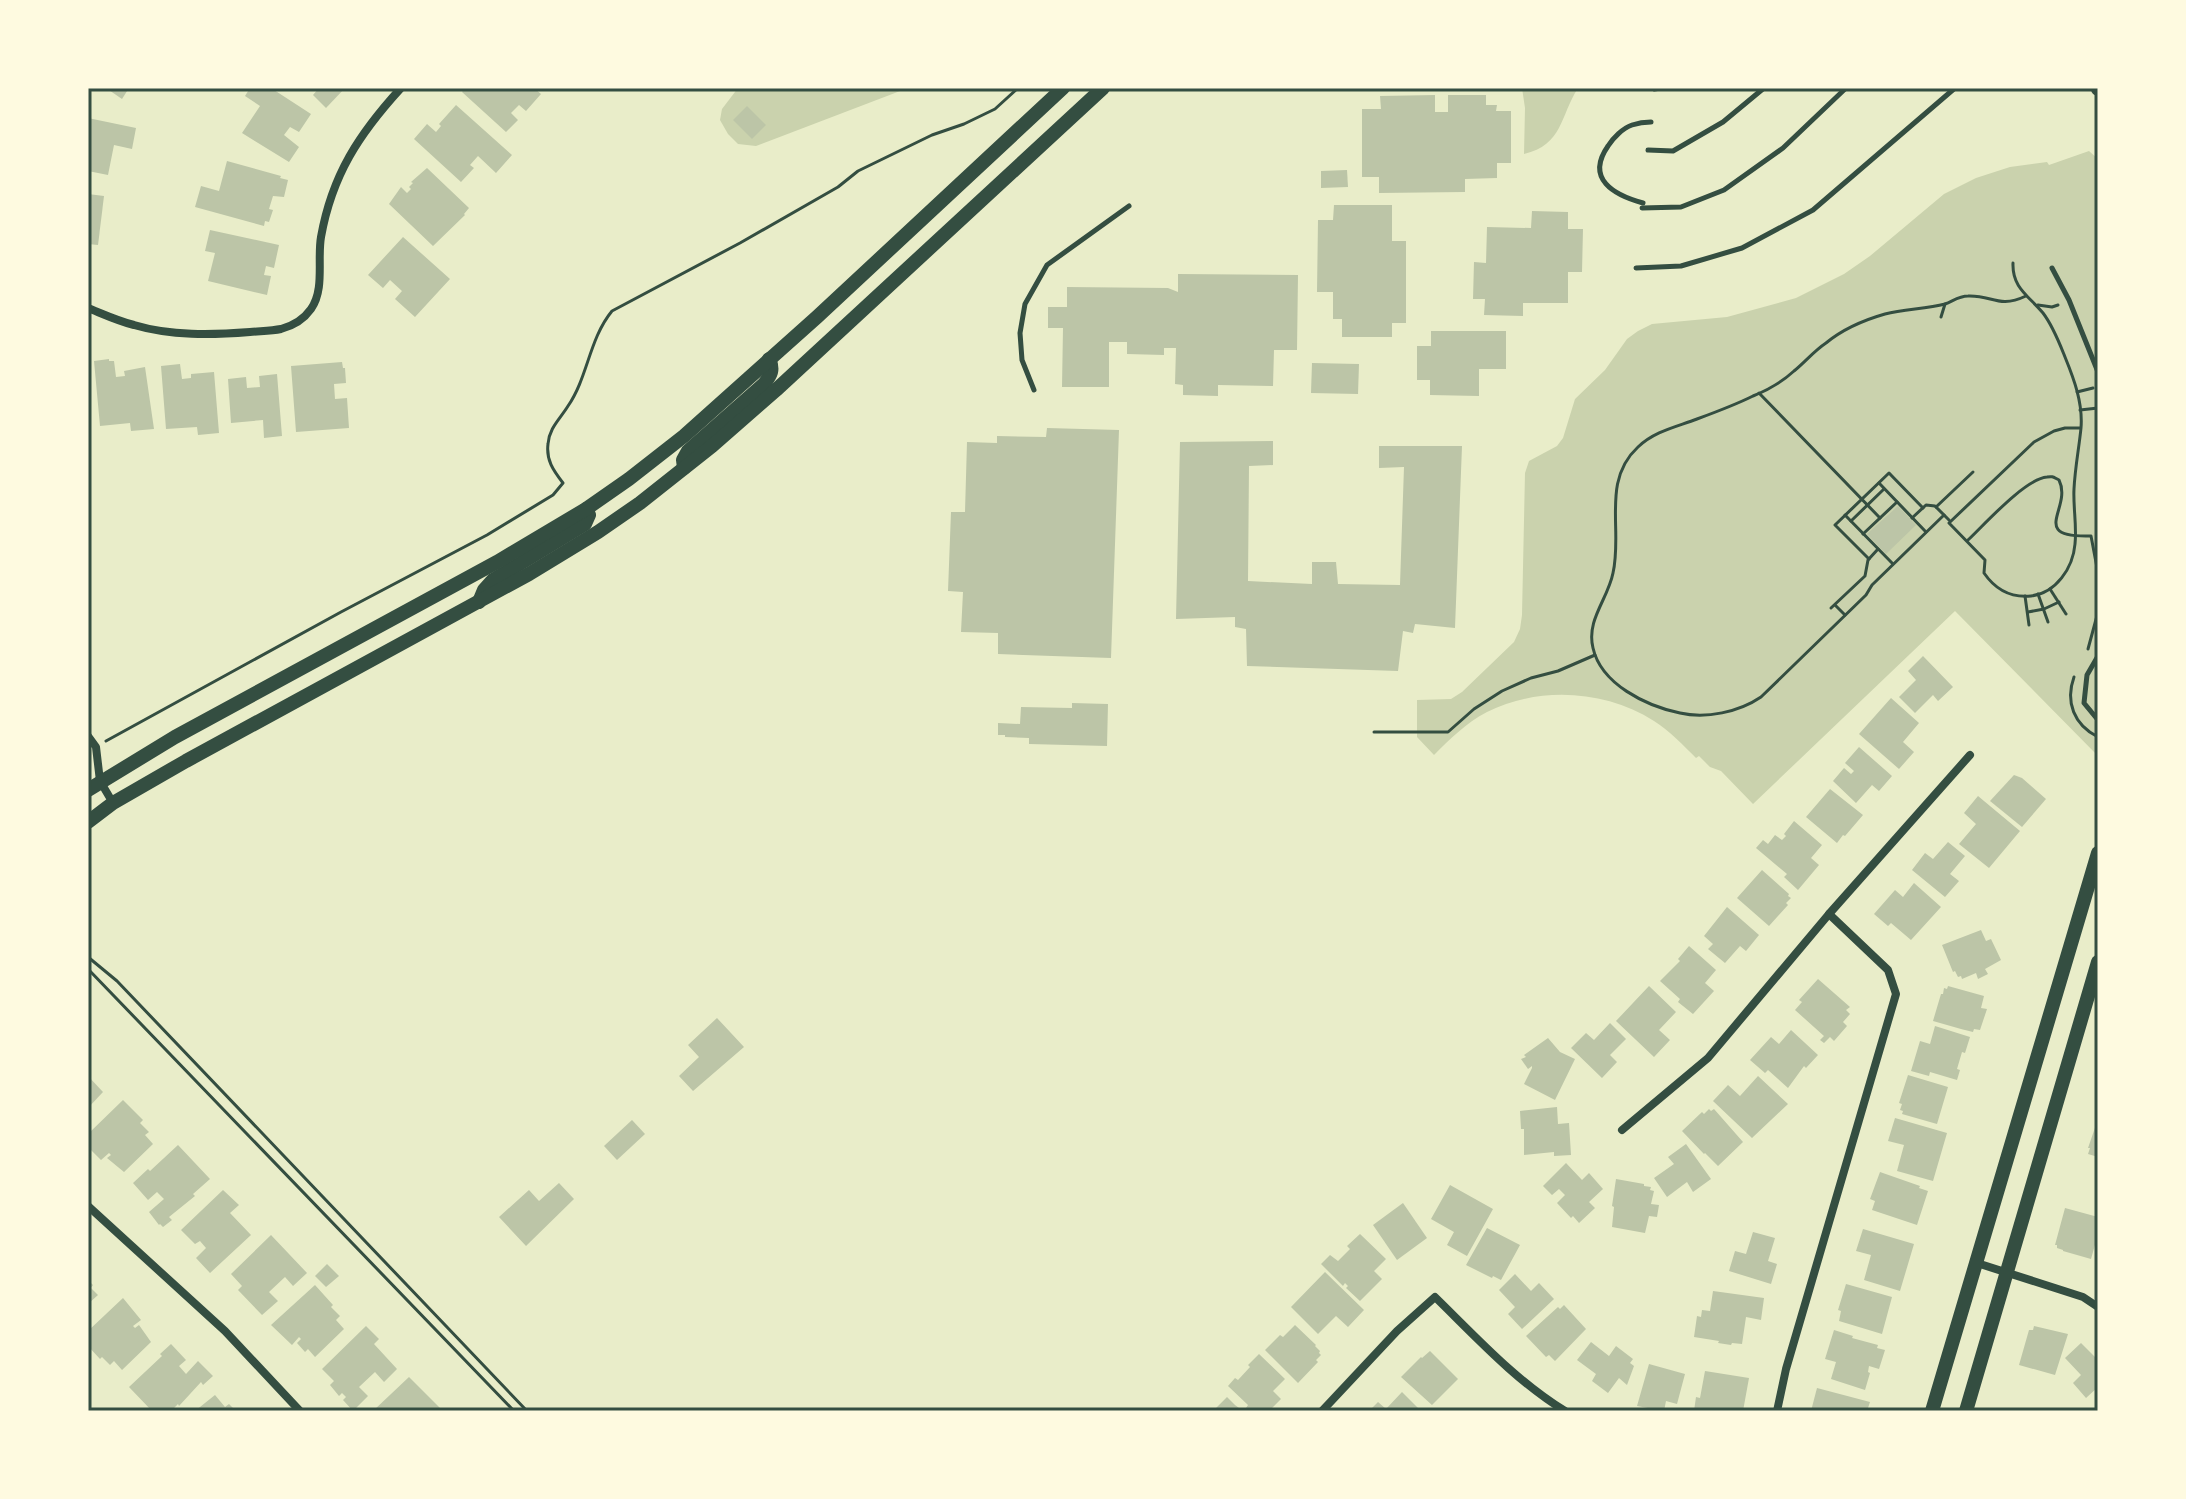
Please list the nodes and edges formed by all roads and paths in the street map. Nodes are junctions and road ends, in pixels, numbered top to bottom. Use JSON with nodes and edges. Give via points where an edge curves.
{"nodes":[{"id":1,"x":401,"y":88,"type":"edge"},
{"id":2,"x":1018,"y":88,"type":"edge"},
{"id":3,"x":1063,"y":88,"type":"edge"},
{"id":4,"x":1103,"y":88,"type":"edge"},
{"id":5,"x":1764,"y":88,"type":"edge"},
{"id":6,"x":1846,"y":88,"type":"edge"},
{"id":7,"x":1955,"y":88,"type":"edge"},
{"id":8,"x":1651,"y":122,"type":"dead end"},
{"id":9,"x":1648,"y":150,"type":"dead end"},
{"id":10,"x":1129,"y":206,"type":"dead end"},
{"id":11,"x":2013,"y":263,"type":"dead end"},
{"id":12,"x":1636,"y":268,"type":"dead end"},
{"id":13,"x":2052,"y":268,"type":"dead end"},
{"id":14,"x":2026,"y":296,"type":"junction"},
{"id":15,"x":2069,"y":300,"type":"junction"},
{"id":16,"x":1945,"y":304,"type":"junction"},
{"id":17,"x":2035,"y":304,"type":"junction"},
{"id":18,"x":88,"y":308,"type":"edge"},
{"id":19,"x":1941,"y":317,"type":"dead end"},
{"id":20,"x":769,"y":359,"type":"junction"},
{"id":21,"x":2098,"y":372,"type":"edge"},
{"id":22,"x":2093,"y":388,"type":"dead end"},
{"id":23,"x":1034,"y":390,"type":"dead end"},
{"id":24,"x":2077,"y":392,"type":"junction"},
{"id":25,"x":1759,"y":393,"type":"junction"},
{"id":26,"x":2098,"y":408,"type":"edge"},
{"id":27,"x":2080,"y":410,"type":"junction"},
{"id":28,"x":2081,"y":428,"type":"junction"},
{"id":29,"x":684,"y":468,"type":"junction"},
{"id":30,"x":1973,"y":472,"type":"dead end"},
{"id":31,"x":1879,"y":483,"type":"junction"},
{"id":32,"x":1884,"y":489,"type":"junction"},
{"id":33,"x":1862,"y":499,"type":"junction"},
{"id":34,"x":1897,"y":502,"type":"junction"},
{"id":35,"x":1868,"y":505,"type":"junction"},
{"id":36,"x":1936,"y":507,"type":"junction"},
{"id":37,"x":1923,"y":508,"type":"junction"},
{"id":38,"x":586,"y":509,"type":"junction"},
{"id":39,"x":1845,"y":515,"type":"junction"},
{"id":40,"x":1944,"y":515,"type":"junction"},
{"id":41,"x":1880,"y":518,"type":"junction"},
{"id":42,"x":1912,"y":518,"type":"junction"},
{"id":43,"x":1851,"y":521,"type":"junction"},
{"id":44,"x":1951,"y":522,"type":"junction"},
{"id":45,"x":1926,"y":532,"type":"junction"},
{"id":46,"x":1863,"y":534,"type":"junction"},
{"id":47,"x":2075,"y":536,"type":"junction"},
{"id":48,"x":1967,"y":541,"type":"junction"},
{"id":49,"x":1878,"y":549,"type":"junction"},
{"id":50,"x":1869,"y":559,"type":"junction"},
{"id":51,"x":1893,"y":565,"type":"junction"},
{"id":52,"x":2098,"y":573,"type":"edge"},
{"id":53,"x":1864,"y":577,"type":"junction"},
{"id":54,"x":1872,"y":585,"type":"junction"},
{"id":55,"x":2050,"y":589,"type":"junction"},
{"id":56,"x":2038,"y":594,"type":"junction"},
{"id":57,"x":2025,"y":596,"type":"junction"},
{"id":58,"x":479,"y":602,"type":"junction"},
{"id":59,"x":2059,"y":602,"type":"junction"},
{"id":60,"x":2044,"y":609,"type":"junction"},
{"id":61,"x":2028,"y":612,"type":"junction"},
{"id":62,"x":2066,"y":614,"type":"dead end"},
{"id":63,"x":1845,"y":615,"type":"junction"},
{"id":64,"x":2048,"y":622,"type":"dead end"},
{"id":65,"x":2029,"y":625,"type":"dead end"},
{"id":66,"x":1595,"y":655,"type":"junction"},
{"id":67,"x":2098,"y":656,"type":"edge"},
{"id":68,"x":2098,"y":720,"type":"edge"},
{"id":69,"x":1374,"y":732,"type":"dead end"},
{"id":70,"x":88,"y":736,"type":"edge"},
{"id":71,"x":96,"y":747,"type":"junction"},
{"id":72,"x":1970,"y":755,"type":"dead end"},
{"id":73,"x":92,"y":782,"type":"edge"},
{"id":74,"x":113,"y":803,"type":"junction"},
{"id":75,"x":88,"y":822,"type":"edge"},
{"id":76,"x":2098,"y":853,"type":"edge"},
{"id":77,"x":1829,"y":914,"type":"junction"},
{"id":78,"x":88,"y":957,"type":"edge"},
{"id":79,"x":2098,"y":962,"type":"edge"},
{"id":80,"x":88,"y":969,"type":"edge"},
{"id":81,"x":1622,"y":1130,"type":"dead end"},
{"id":82,"x":88,"y":1206,"type":"edge"},
{"id":83,"x":1977,"y":1263,"type":"junction"},
{"id":84,"x":2006,"y":1272,"type":"junction"},
{"id":85,"x":2098,"y":1307,"type":"edge"},
{"id":86,"x":300,"y":1411,"type":"edge"},
{"id":87,"x":514,"y":1411,"type":"edge"},
{"id":88,"x":527,"y":1411,"type":"edge"},
{"id":89,"x":1322,"y":1411,"type":"edge"},
{"id":90,"x":1565,"y":1411,"type":"edge"},
{"id":91,"x":1777,"y":1411,"type":"edge"},
{"id":92,"x":1932,"y":1411,"type":"edge"},
{"id":93,"x":1966,"y":1411,"type":"edge"}],
"edges":[{"from":1,"to":18,"type":"street","via":[[339,174],[320,242],[317,296],[297,322],[280,329],[172,332],[134,326]]},
{"from":2,"to":71,"type":"path","via":[[995,109],[858,171],[740,243],[612,311],[601,324],[570,404],[552,427],[549,464],[563,483],[553,495]]},
{"from":3,"to":20,"type":"main road"},
{"from":4,"to":29,"type":"main road","via":[[776,390]]},
{"from":5,"to":9,"type":"lane","via":[[1723,122],[1673,151]]},
{"from":6,"to":8,"type":"lane","via":[[1783,148],[1724,190],[1681,207],[1642,206],[1609,189],[1600,175],[1602,154],[1613,138],[1630,125]]},
{"from":7,"to":12,"type":"lane","via":[[1813,210],[1742,248],[1681,266]]},
{"from":10,"to":23,"type":"lane","via":[[1047,265],[1025,304],[1022,360]]},
{"from":11,"to":14,"type":"path","via":[[2016,282]]},
{"from":13,"to":15,"type":"lane"},
{"from":14,"to":16,"type":"path","via":[[2006,303],[1971,296]]},
{"from":14,"to":17,"type":"path"},
{"from":15,"to":17,"type":"path","via":[[2052,307]]},
{"from":15,"to":21,"type":"lane"},
{"from":16,"to":19,"type":"path"},
{"from":16,"to":25,"type":"path","via":[[1855,325]]},
{"from":17,"to":24,"type":"path","via":[[2051,325]]},
{"from":20,"to":29,"type":"main road","via":[[771,375],[764,384],[688,451]]},
{"from":20,"to":38,"type":"main road","via":[[684,436]]},
{"from":22,"to":24,"type":"path"},
{"from":24,"to":27,"type":"path"},
{"from":25,"to":33,"type":"path"},
{"from":25,"to":66,"type":"path","via":[[1658,433],[1626,461],[1616,485],[1613,575],[1592,630]]},
{"from":26,"to":27,"type":"path"},
{"from":27,"to":28,"type":"path"},
{"from":28,"to":44,"type":"path","via":[[2054,431],[2034,442]]},
{"from":28,"to":47,"type":"path"},
{"from":29,"to":58,"type":"main road","via":[[598,532]]},
{"from":30,"to":36,"type":"path"},
{"from":31,"to":32,"type":"path"},
{"from":31,"to":33,"type":"path"},
{"from":31,"to":37,"type":"path","via":[[1889,473]]},
{"from":32,"to":34,"type":"path"},
{"from":32,"to":35,"type":"path"},
{"from":33,"to":35,"type":"path"},
{"from":33,"to":39,"type":"path"},
{"from":34,"to":41,"type":"path"},
{"from":34,"to":42,"type":"path"},
{"from":35,"to":41,"type":"path"},
{"from":35,"to":43,"type":"path"},
{"from":36,"to":37,"type":"path"},
{"from":36,"to":40,"type":"path"},
{"from":37,"to":42,"type":"path"},
{"from":38,"to":58,"type":"main road","via":[[585,524],[493,580]]},
{"from":38,"to":73,"type":"main road"},
{"from":39,"to":43,"type":"path"},
{"from":39,"to":50,"type":"path","via":[[1835,525]]},
{"from":40,"to":44,"type":"path"},
{"from":40,"to":45,"type":"path"},
{"from":41,"to":46,"type":"path"},
{"from":42,"to":45,"type":"path"},
{"from":43,"to":46,"type":"path"},
{"from":44,"to":48,"type":"path"},
{"from":45,"to":51,"type":"path"},
{"from":46,"to":49,"type":"path"},
{"from":47,"to":48,"type":"path","via":[[2058,530],[2062,492],[2052,476],[2023,490]]},
{"from":47,"to":52,"type":"path","via":[[2091,536]]},
{"from":47,"to":55,"type":"path","via":[[2070,563]]},
{"from":48,"to":57,"type":"path","via":[[1985,560],[1990,582]]},
{"from":49,"to":50,"type":"path"},
{"from":49,"to":51,"type":"path"},
{"from":50,"to":53,"type":"path"},
{"from":51,"to":54,"type":"path"},
{"from":53,"to":54,"type":"path"},
{"from":53,"to":63,"type":"path","via":[[1833,606]]},
{"from":54,"to":63,"type":"path"},
{"from":55,"to":56,"type":"path"},
{"from":55,"to":59,"type":"path"},
{"from":56,"to":57,"type":"path"},
{"from":56,"to":60,"type":"path"},
{"from":57,"to":61,"type":"path"},
{"from":58,"to":74,"type":"main road"},
{"from":59,"to":60,"type":"path"},
{"from":59,"to":62,"type":"path"},
{"from":60,"to":61,"type":"path"},
{"from":60,"to":64,"type":"path"},
{"from":61,"to":65,"type":"path"},
{"from":63,"to":66,"type":"path","via":[[1761,697],[1726,712],[1681,714],[1646,701],[1605,674]]},
{"from":66,"to":69,"type":"path","via":[[1502,691],[1448,732]]},
{"from":67,"to":68,"type":"lane","via":[[2087,675],[2084,703]]},
{"from":70,"to":71,"type":"street"},
{"from":71,"to":73,"type":"street"},
{"from":72,"to":77,"type":"street"},
{"from":73,"to":74,"type":"street"},
{"from":74,"to":75,"type":"main road"},
{"from":76,"to":83,"type":"main road"},
{"from":77,"to":81,"type":"street","via":[[1708,1058]]},
{"from":77,"to":91,"type":"street","via":[[1888,970],[1896,994]]},
{"from":78,"to":88,"type":"path","via":[[117,981]]},
{"from":79,"to":84,"type":"main road"},
{"from":80,"to":87,"type":"path"},
{"from":82,"to":86,"type":"street","via":[[225,1331]]},
{"from":83,"to":84,"type":"street"},
{"from":83,"to":92,"type":"main road"},
{"from":84,"to":85,"type":"street","via":[[2083,1297]]},
{"from":84,"to":93,"type":"main road"},
{"from":89,"to":90,"type":"street","via":[[1435,1297],[1502,1362]]}]}
